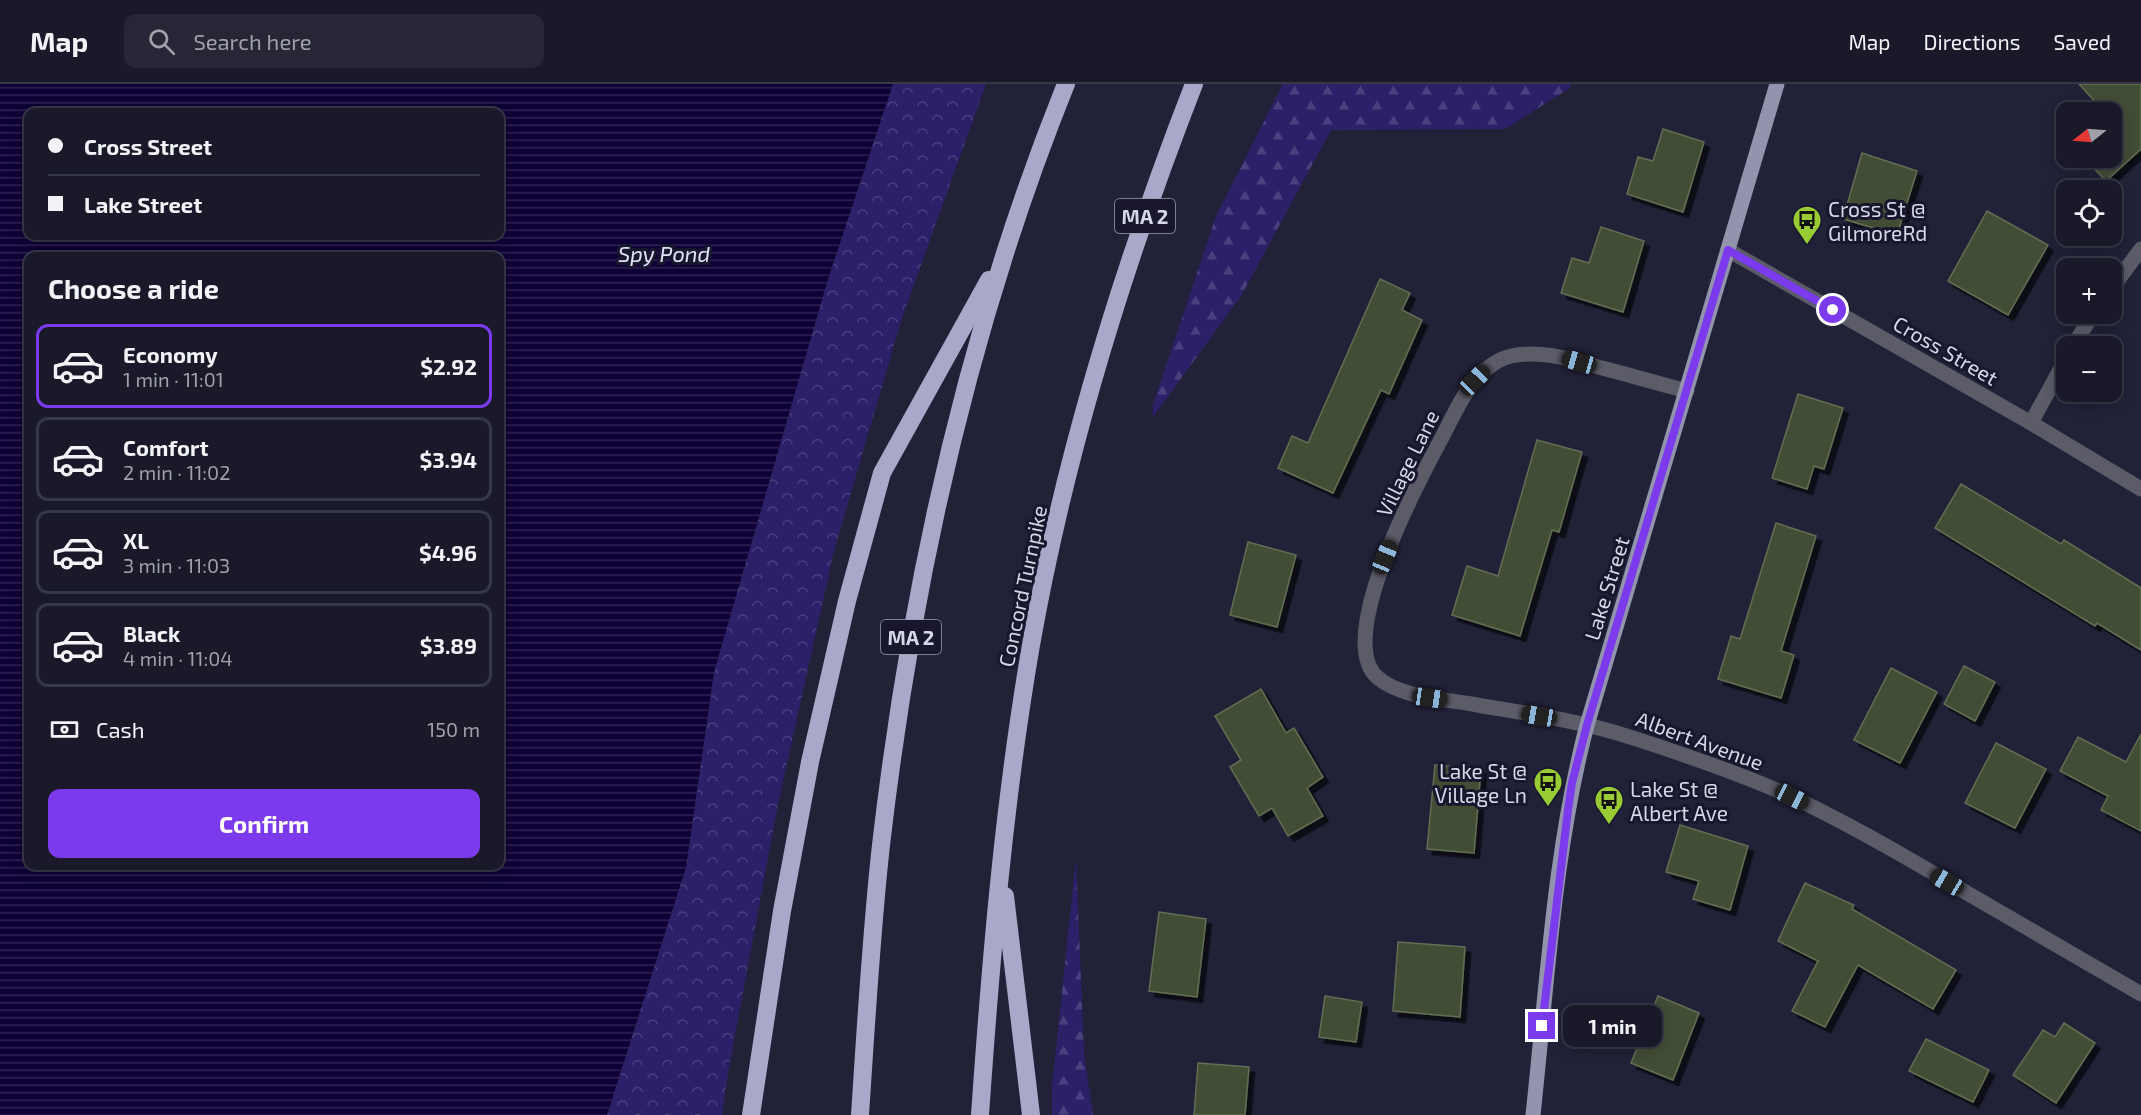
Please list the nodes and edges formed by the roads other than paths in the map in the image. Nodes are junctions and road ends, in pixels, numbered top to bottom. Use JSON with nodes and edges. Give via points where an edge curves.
{"nodes":[{"id":1,"x":1066,"y":84,"type":"edge"},
{"id":2,"x":1194,"y":84,"type":"edge"},
{"id":3,"x":1777,"y":84,"type":"edge"},
{"id":4,"x":1009,"y":244,"type":"junction"},
{"id":5,"x":2141,"y":249,"type":"edge"},
{"id":6,"x":1728,"y":250,"type":"junction"},
{"id":7,"x":2122,"y":275,"type":"edge"},
{"id":8,"x":2056,"y":377,"type":"edge"},
{"id":9,"x":1687,"y":391,"type":"junction"},
{"id":10,"x":2031,"y":423,"type":"junction"},
{"id":11,"x":2141,"y":489,"type":"edge"},
{"id":12,"x":1587,"y":725,"type":"junction"},
{"id":13,"x":1000,"y":860,"type":"junction"},
{"id":14,"x":2141,"y":994,"type":"edge"},
{"id":15,"x":751,"y":1115,"type":"edge"},
{"id":16,"x":860,"y":1115,"type":"edge"},
{"id":17,"x":980,"y":1115,"type":"edge"},
{"id":18,"x":1031,"y":1115,"type":"edge"},
{"id":19,"x":1533,"y":1115,"type":"edge"}],
"edges":[{"from":1,"to":4,"type":"highway","number":"MA 2"},
{"from":2,"to":13,"type":"highway","name":"Concord Turnpike","number":"MA 2","via":[[1124,277],[1079,432],[1031,642]]},
{"from":3,"to":6,"type":"main road","name":"Lake Street"},
{"from":4,"to":15,"type":"highway","via":[[882,473],[844,611],[810,762],[782,911]]},
{"from":4,"to":16,"type":"highway","number":"MA 2","via":[[964,393],[914,620],[881,847]]},
{"from":5,"to":7,"type":"street"},
{"from":6,"to":9,"type":"main road","name":"Lake Street"},
{"from":6,"to":10,"type":"street","name":"Cross Street"},
{"from":8,"to":10,"type":"street"},
{"from":9,"to":12,"type":"main road","name":"Lake Street"},
{"from":9,"to":12,"type":"street","name":"Village Lane","via":[[1557,356],[1511,356],[1497,362],[1475,380],[1416,485],[1372,595],[1366,651],[1370,669],[1380,680],[1430,698]]},
{"from":10,"to":11,"type":"street","name":"Cross Street"},
{"from":12,"to":14,"type":"street","name":"Albert Avenue","via":[[1730,770],[1792,797],[1909,859]]},
{"from":12,"to":19,"type":"main road","name":"Lake Street","via":[[1566,819]]},
{"from":13,"to":17,"type":"highway","name":"Concord Turnpike","number":"MA 2"},
{"from":13,"to":18,"type":"highway"}]}
